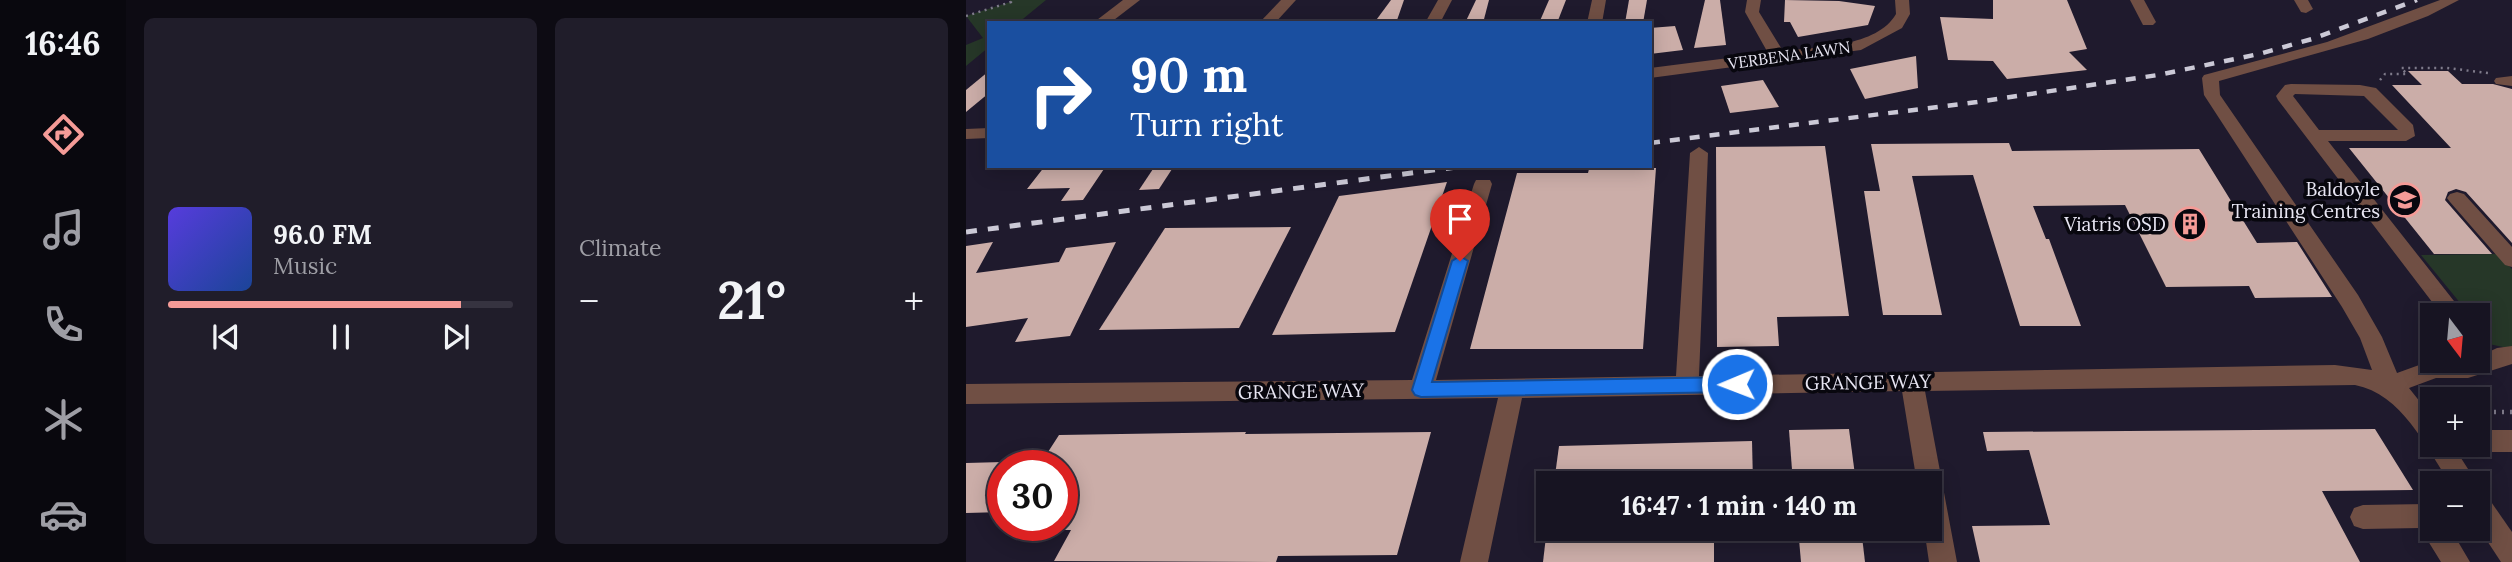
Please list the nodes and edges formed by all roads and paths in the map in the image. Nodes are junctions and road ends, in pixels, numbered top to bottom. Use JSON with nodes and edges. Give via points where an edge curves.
{"nodes":[{"id":1,"x":1010,"y":0,"type":"edge"},
{"id":2,"x":1133,"y":0,"type":"edge"},
{"id":3,"x":1290,"y":0,"type":"edge"},
{"id":4,"x":1445,"y":0,"type":"edge"},
{"id":5,"x":1599,"y":0,"type":"edge"},
{"id":6,"x":1754,"y":0,"type":"edge"},
{"id":7,"x":1902,"y":0,"type":"edge"},
{"id":8,"x":2137,"y":0,"type":"edge"},
{"id":9,"x":2452,"y":0,"type":"edge"},
{"id":10,"x":966,"y":16,"type":"edge"},
{"id":11,"x":1103,"y":21,"type":"edge"},
{"id":12,"x":1268,"y":21,"type":"edge"},
{"id":13,"x":1433,"y":21,"type":"edge"},
{"id":14,"x":1594,"y":21,"type":"edge"},
{"id":15,"x":2148,"y":22,"type":"dead end"},
{"id":16,"x":1778,"y":56,"type":"junction"},
{"id":17,"x":1652,"y":73,"type":"edge"},
{"id":18,"x":2507,"y":81,"type":"edge"},
{"id":19,"x":2370,"y":92,"type":"junction"},
{"id":20,"x":2315,"y":135,"type":"junction"},
{"id":21,"x":1699,"y":153,"type":"dead end"},
{"id":22,"x":1483,"y":184,"type":"dead end"},
{"id":23,"x":2457,"y":198,"type":"dead end"},
{"id":24,"x":2512,"y":260,"type":"edge"},
{"id":25,"x":2445,"y":303,"type":"edge"},
{"id":26,"x":2490,"y":353,"type":"edge"},
{"id":27,"x":2512,"y":355,"type":"edge"},
{"id":28,"x":2424,"y":373,"type":"edge"},
{"id":29,"x":1912,"y":381,"type":"junction"},
{"id":30,"x":1687,"y":385,"type":"junction"},
{"id":31,"x":2390,"y":385,"type":"junction"},
{"id":32,"x":1512,"y":388,"type":"junction"},
{"id":33,"x":1421,"y":390,"type":"junction"},
{"id":34,"x":966,"y":394,"type":"edge"},
{"id":35,"x":2490,"y":412,"type":"edge"},
{"id":36,"x":2512,"y":412,"type":"edge"},
{"id":37,"x":2420,"y":418,"type":"edge"},
{"id":38,"x":2490,"y":441,"type":"edge"},
{"id":39,"x":2512,"y":441,"type":"edge"},
{"id":40,"x":1928,"y":471,"type":"edge"},
{"id":41,"x":2420,"y":516,"type":"edge"},
{"id":42,"x":2363,"y":517,"type":"dead end"},
{"id":43,"x":2490,"y":522,"type":"edge"},
{"id":44,"x":1939,"y":541,"type":"edge"},
{"id":45,"x":2443,"y":541,"type":"edge"},
{"id":46,"x":2512,"y":555,"type":"edge"},
{"id":47,"x":1474,"y":562,"type":"edge"},
{"id":48,"x":1943,"y":562,"type":"edge"},
{"id":49,"x":2456,"y":562,"type":"edge"}],
"edges":[{"from":1,"to":10,"type":"path"},
{"from":2,"to":11,"type":"street"},
{"from":3,"to":12,"type":"street"},
{"from":4,"to":13,"type":"street"},
{"from":5,"to":14,"type":"street"},
{"from":6,"to":16,"type":"street","via":[[1752,12]]},
{"from":7,"to":16,"type":"street","name":"VERBENA LAWN","via":[[1898,25],[1855,47]]},
{"from":8,"to":15,"type":"street"},
{"from":9,"to":31,"type":"street","via":[[2359,38],[2210,78],[2211,95],[2357,313]]},
{"from":16,"to":17,"type":"street","name":"VERBENA LAWN"},
{"from":18,"to":19,"type":"path","via":[[2494,73],[2401,68],[2407,74],[2385,74]]},
{"from":19,"to":20,"type":"street","via":[[2291,89],[2284,96]]},
{"from":19,"to":20,"type":"street","via":[[2407,128],[2406,136]]},
{"from":20,"to":25,"type":"street"},
{"from":21,"to":30,"type":"street"},
{"from":22,"to":33,"type":"street"},
{"from":23,"to":24,"type":"street"},
{"from":26,"to":27,"type":"street"},
{"from":28,"to":31,"type":"street"},
{"from":29,"to":30,"type":"street","name":"GRANGE WAY"},
{"from":29,"to":31,"type":"street","name":"GRANGE WAY","via":[[2335,374],[2368,376]]},
{"from":29,"to":40,"type":"street"},
{"from":30,"to":32,"type":"street","name":"GRANGE WAY"},
{"from":31,"to":37,"type":"street"},
{"from":32,"to":33,"type":"street","name":"GRANGE WAY"},
{"from":32,"to":47,"type":"street"},
{"from":33,"to":34,"type":"street","name":"GRANGE WAY"},
{"from":35,"to":36,"type":"path"},
{"from":38,"to":39,"type":"street"},
{"from":41,"to":42,"type":"street"},
{"from":43,"to":46,"type":"street"},
{"from":44,"to":48,"type":"street"},
{"from":45,"to":49,"type":"street"}]}
